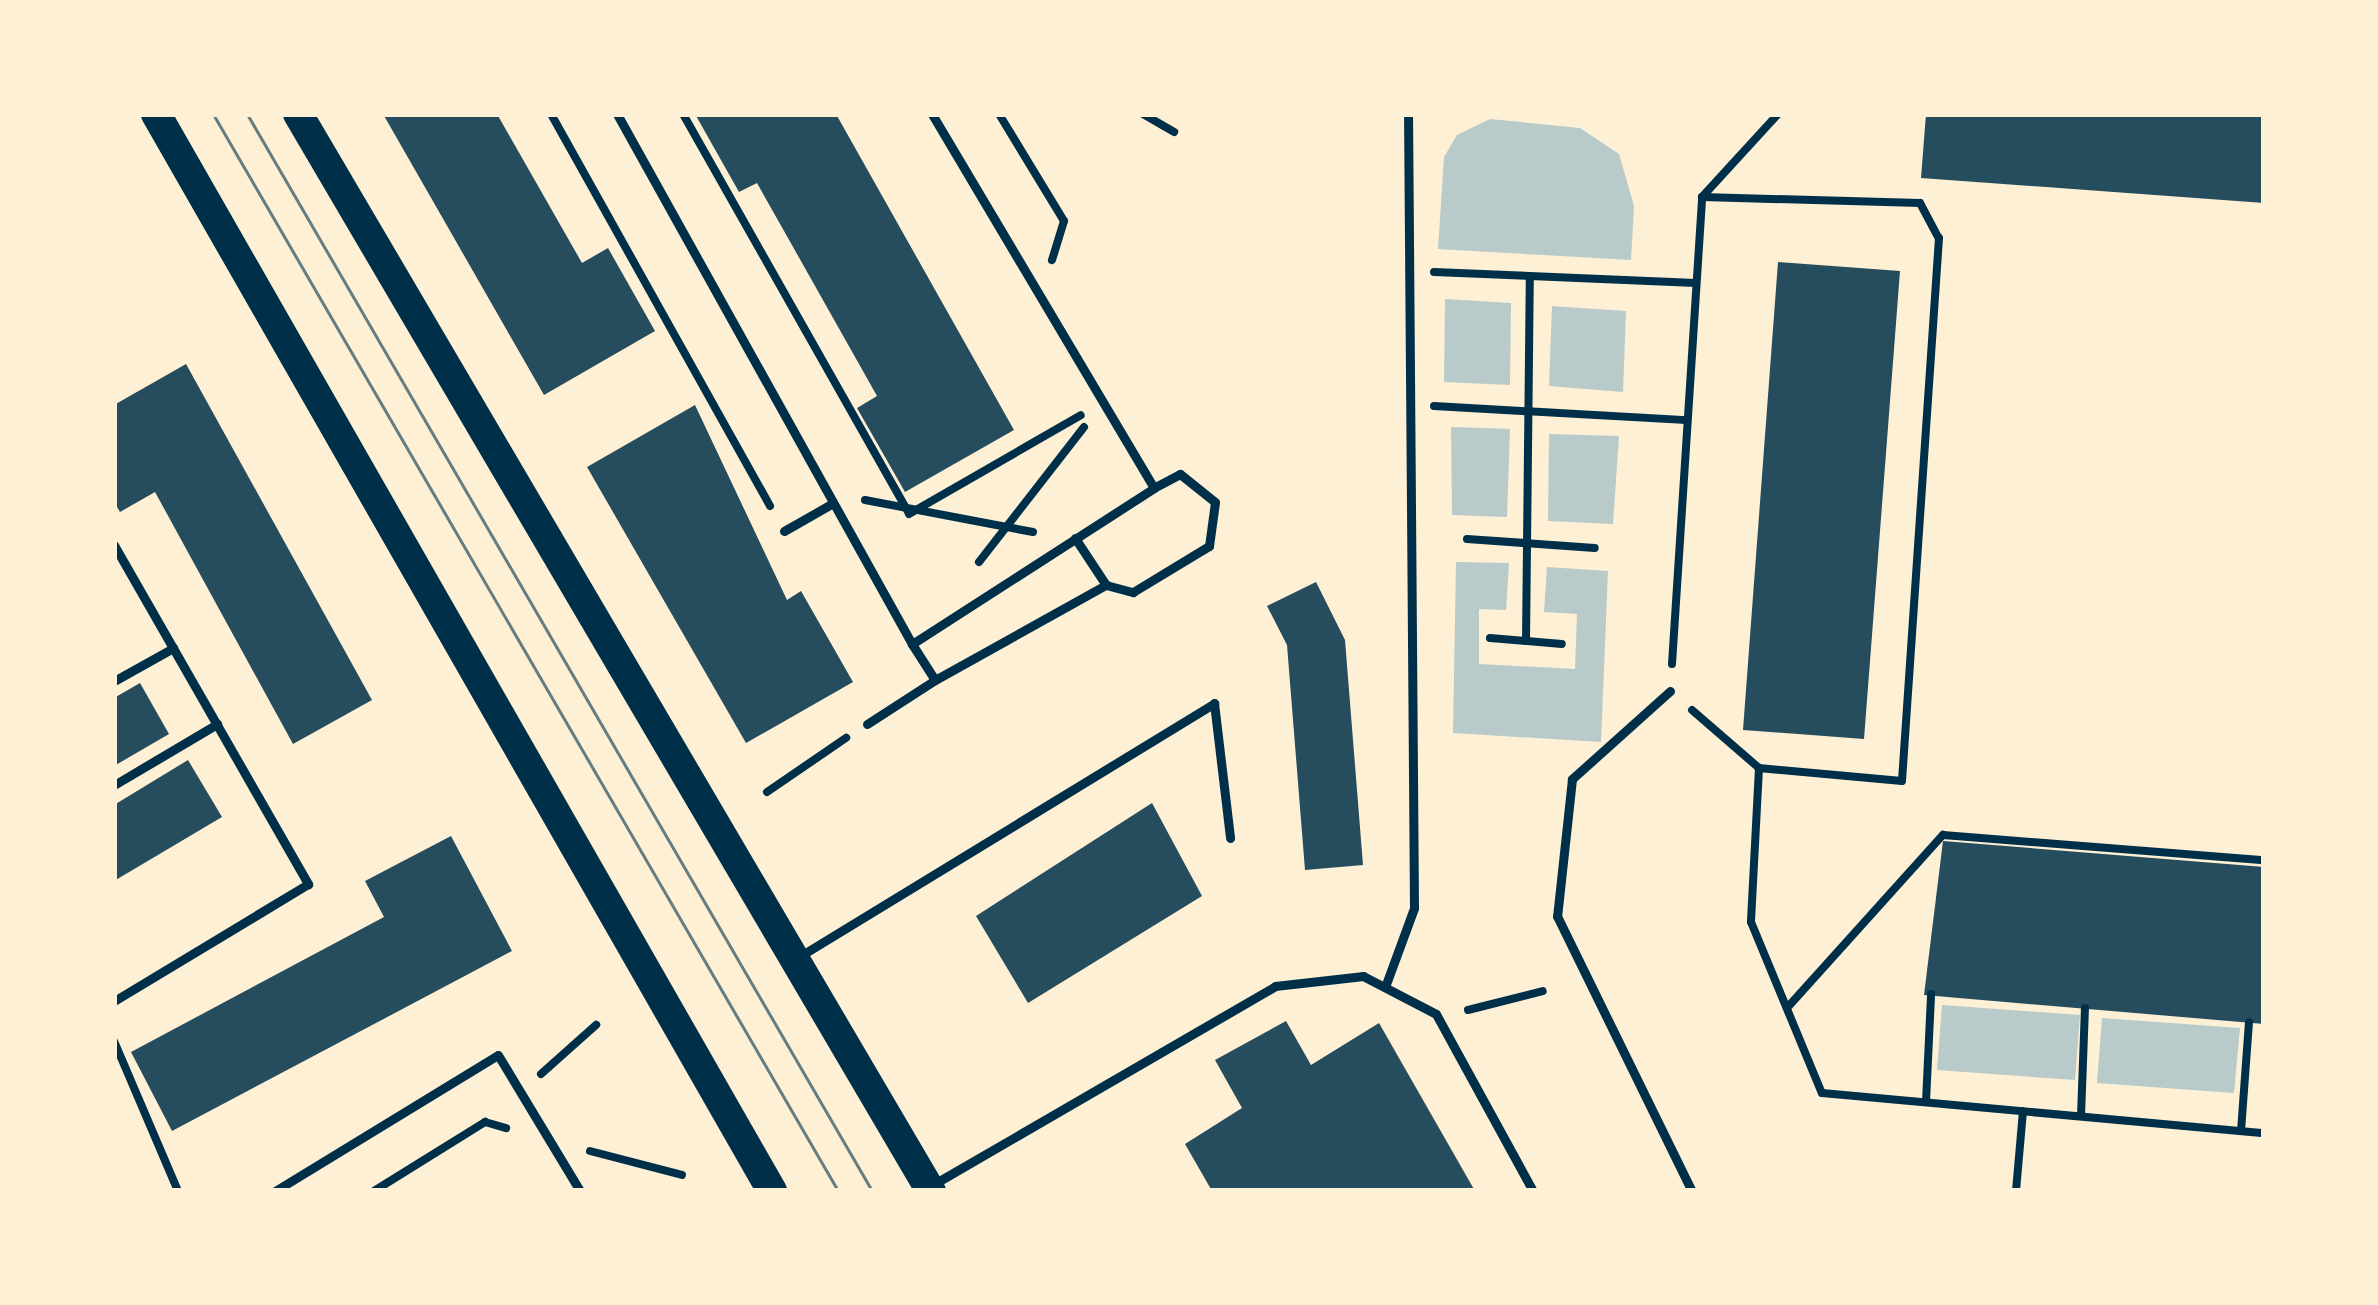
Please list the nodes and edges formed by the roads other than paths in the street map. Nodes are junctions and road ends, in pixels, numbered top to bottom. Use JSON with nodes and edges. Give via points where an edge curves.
{"nodes":[{"id":1,"x":156,"y":114,"type":"edge"},
{"id":2,"x":298,"y":114,"type":"edge"},
{"id":3,"x":617,"y":114,"type":"edge"},
{"id":4,"x":932,"y":114,"type":"edge"},
{"id":5,"x":1408,"y":114,"type":"edge"},
{"id":6,"x":1154,"y":488,"type":"junction"},
{"id":7,"x":833,"y":503,"type":"junction"},
{"id":8,"x":784,"y":531,"type":"road end"},
{"id":9,"x":1075,"y":538,"type":"junction"},
{"id":10,"x":114,"y":545,"type":"edge"},
{"id":11,"x":1106,"y":585,"type":"junction"},
{"id":12,"x":912,"y":644,"type":"junction"},
{"id":13,"x":173,"y":648,"type":"junction"},
{"id":14,"x":935,"y":680,"type":"junction"},
{"id":15,"x":114,"y":681,"type":"edge"},
{"id":16,"x":1670,"y":692,"type":"road end"},
{"id":17,"x":217,"y":724,"type":"junction"},
{"id":18,"x":867,"y":724,"type":"road end"},
{"id":19,"x":114,"y":785,"type":"edge"},
{"id":20,"x":1230,"y":838,"type":"dead end"},
{"id":21,"x":792,"y":961,"type":"junction"},
{"id":22,"x":1385,"y":988,"type":"junction"},
{"id":23,"x":114,"y":1001,"type":"edge"},
{"id":24,"x":930,"y":1189,"type":"edge"},
{"id":25,"x":275,"y":1191,"type":"edge"},
{"id":26,"x":580,"y":1191,"type":"edge"},
{"id":27,"x":772,"y":1191,"type":"edge"},
{"id":28,"x":1533,"y":1191,"type":"edge"},
{"id":29,"x":1692,"y":1191,"type":"edge"}],
"edges":[{"from":1,"to":27,"type":"main road"},
{"from":2,"to":21,"type":"main road"},
{"from":3,"to":7,"type":"lane"},
{"from":4,"to":6,"type":"lane"},
{"from":5,"to":22,"type":"lane","via":[[1414,908]]},
{"from":6,"to":9,"type":"lane"},
{"from":6,"to":11,"type":"lane","via":[[1180,474],[1215,502],[1209,546],[1133,592]]},
{"from":7,"to":8,"type":"lane"},
{"from":7,"to":12,"type":"lane"},
{"from":9,"to":11,"type":"lane"},
{"from":9,"to":12,"type":"lane"},
{"from":10,"to":13,"type":"lane"},
{"from":11,"to":14,"type":"lane"},
{"from":12,"to":14,"type":"lane"},
{"from":13,"to":15,"type":"lane"},
{"from":13,"to":17,"type":"lane"},
{"from":14,"to":18,"type":"lane"},
{"from":16,"to":29,"type":"lane","via":[[1572,779],[1557,916]]},
{"from":17,"to":19,"type":"lane"},
{"from":17,"to":23,"type":"lane","via":[[308,884]]},
{"from":20,"to":21,"type":"lane","via":[[1214,703]]},
{"from":21,"to":24,"type":"main road"},
{"from":22,"to":24,"type":"lane","via":[[1363,976],[1275,986]]},
{"from":22,"to":28,"type":"lane","via":[[1436,1014]]},
{"from":25,"to":26,"type":"lane","via":[[498,1055]]}]}
